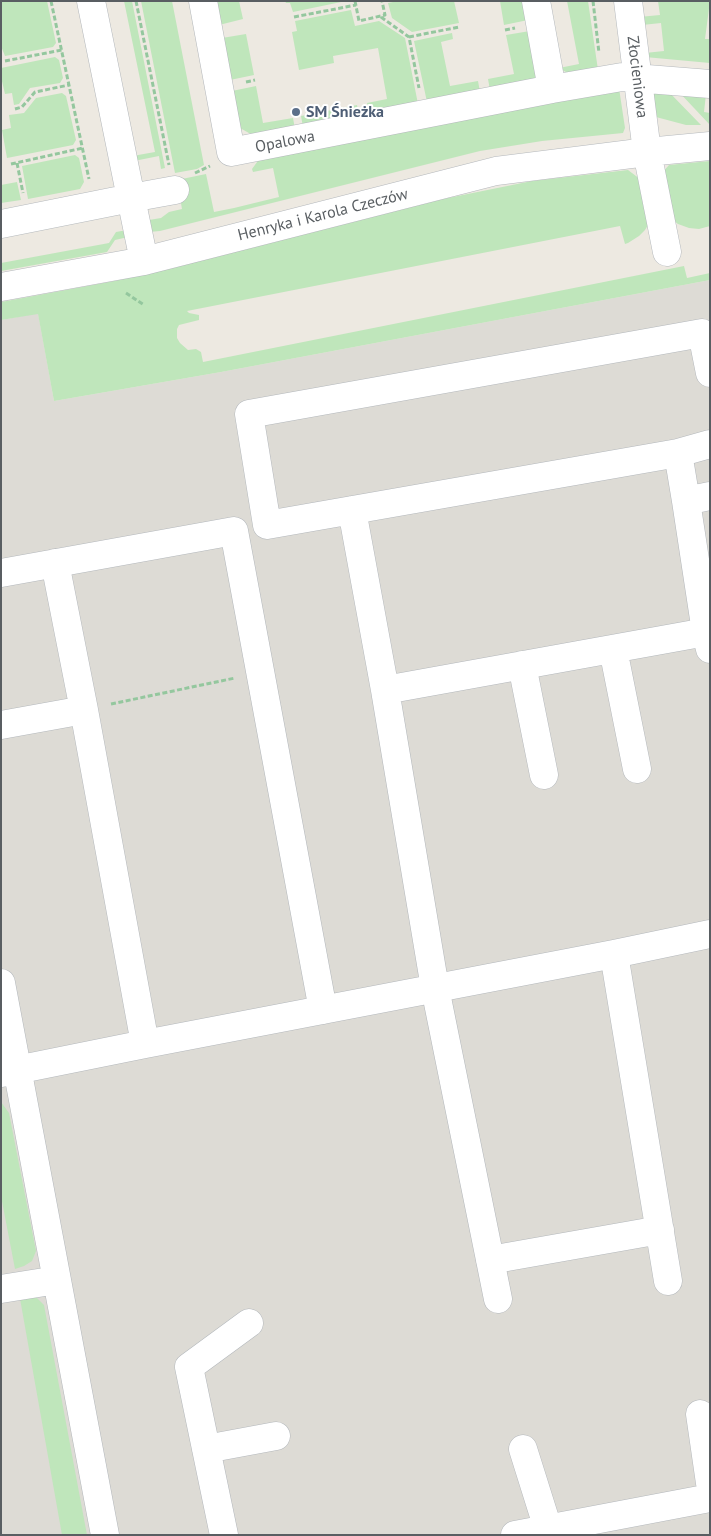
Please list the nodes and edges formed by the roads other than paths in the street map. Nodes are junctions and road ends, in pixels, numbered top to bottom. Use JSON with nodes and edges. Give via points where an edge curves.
{"nodes":[{"id":1,"x":92,"y":1,"type":"edge"},
{"id":2,"x":203,"y":1,"type":"edge"},
{"id":3,"x":536,"y":1,"type":"edge"},
{"id":4,"x":628,"y":1,"type":"edge"},
{"id":5,"x":638,"y":78,"type":"junction"},
{"id":6,"x":710,"y":84,"type":"edge"},
{"id":7,"x":552,"y":89,"type":"junction"},
{"id":8,"x":710,"y":146,"type":"edge"},
{"id":9,"x":647,"y":152,"type":"junction"},
{"id":10,"x":178,"y":177,"type":"road end"},
{"id":11,"x":132,"y":198,"type":"junction"},
{"id":12,"x":1,"y":224,"type":"edge"},
{"id":13,"x":667,"y":252,"type":"dead end"},
{"id":14,"x":144,"y":261,"type":"junction"},
{"id":15,"x":1,"y":288,"type":"edge"},
{"id":16,"x":710,"y":373,"type":"edge"},
{"id":17,"x":710,"y":444,"type":"edge"},
{"id":18,"x":678,"y":453,"type":"junction"},
{"id":19,"x":698,"y":498,"type":"edge"},
{"id":20,"x":352,"y":510,"type":"junction"},
{"id":21,"x":55,"y":563,"type":"junction"},
{"id":22,"x":1,"y":573,"type":"edge"},
{"id":23,"x":708,"y":640,"type":"edge"},
{"id":24,"x":613,"y":649,"type":"junction"},
{"id":25,"x":522,"y":665,"type":"junction"},
{"id":26,"x":385,"y":690,"type":"junction"},
{"id":27,"x":84,"y":710,"type":"junction"},
{"id":28,"x":1,"y":725,"type":"edge"},
{"id":29,"x":637,"y":769,"type":"dead end"},
{"id":30,"x":544,"y":775,"type":"dead end"},
{"id":31,"x":710,"y":934,"type":"edge"},
{"id":32,"x":614,"y":954,"type":"junction"},
{"id":33,"x":1,"y":982,"type":"edge"},
{"id":34,"x":435,"y":988,"type":"junction"},
{"id":35,"x":323,"y":1010,"type":"junction"},
{"id":36,"x":145,"y":1044,"type":"junction"},
{"id":37,"x":9,"y":1071,"type":"edge"},
{"id":38,"x":660,"y":1230,"type":"junction"},
{"id":39,"x":490,"y":1260,"type":"junction"},
{"id":40,"x":57,"y":1280,"type":"junction"},
{"id":41,"x":668,"y":1281,"type":"dead end"},
{"id":42,"x":1,"y":1289,"type":"edge"},
{"id":43,"x":498,"y":1299,"type":"dead end"},
{"id":44,"x":249,"y":1323,"type":"dead end"},
{"id":45,"x":700,"y":1414,"type":"dead end"},
{"id":46,"x":276,"y":1436,"type":"dead end"},
{"id":47,"x":206,"y":1449,"type":"junction"},
{"id":48,"x":523,"y":1449,"type":"dead end"},
{"id":49,"x":710,"y":1483,"type":"edge"},
{"id":50,"x":710,"y":1498,"type":"edge"},
{"id":51,"x":549,"y":1532,"type":"edge"},
{"id":52,"x":105,"y":1535,"type":"edge"},
{"id":53,"x":224,"y":1535,"type":"edge"},
{"id":54,"x":515,"y":1535,"type":"edge"}],
"edges":[{"from":1,"to":11,"type":"street"},
{"from":2,"to":7,"type":"street","name":"Opalowa","via":[[231,152]]},
{"from":3,"to":7,"type":"street"},
{"from":4,"to":5,"type":"street","name":"Złocieniowa"},
{"from":5,"to":6,"type":"street","name":"Opalowa"},
{"from":5,"to":7,"type":"street","name":"Opalowa","via":[[622,77]]},
{"from":5,"to":9,"type":"street","name":"Złocieniowa"},
{"from":8,"to":9,"type":"street","name":"Henryka i Karola Czeczów"},
{"from":9,"to":13,"type":"street","name":"Złocieniowa"},
{"from":9,"to":14,"type":"street","name":"Henryka i Karola Czeczów","via":[[496,171]]},
{"from":10,"to":11,"type":"street"},
{"from":11,"to":12,"type":"street"},
{"from":11,"to":14,"type":"street"},
{"from":14,"to":15,"type":"street","name":"Henryka i Karola Czeczów"},
{"from":16,"to":20,"type":"street","via":[[702,333],[249,414],[267,525]]},
{"from":17,"to":18,"type":"street"},
{"from":18,"to":19,"type":"street"},
{"from":18,"to":20,"type":"street"},
{"from":19,"to":23,"type":"street"},
{"from":20,"to":26,"type":"street"},
{"from":21,"to":22,"type":"street"},
{"from":21,"to":27,"type":"street"},
{"from":21,"to":35,"type":"street","via":[[234,531]]},
{"from":23,"to":24,"type":"street"},
{"from":24,"to":25,"type":"street"},
{"from":24,"to":29,"type":"street"},
{"from":25,"to":26,"type":"street"},
{"from":25,"to":30,"type":"street"},
{"from":26,"to":34,"type":"street"},
{"from":27,"to":28,"type":"street"},
{"from":27,"to":36,"type":"street"},
{"from":31,"to":32,"type":"street"},
{"from":32,"to":34,"type":"street"},
{"from":32,"to":38,"type":"street"},
{"from":33,"to":37,"type":"street"},
{"from":34,"to":35,"type":"street"},
{"from":34,"to":39,"type":"street"},
{"from":35,"to":36,"type":"street"},
{"from":36,"to":37,"type":"street"},
{"from":37,"to":40,"type":"street"},
{"from":38,"to":39,"type":"street"},
{"from":38,"to":41,"type":"street"},
{"from":39,"to":43,"type":"street"},
{"from":40,"to":42,"type":"street"},
{"from":40,"to":52,"type":"street"},
{"from":44,"to":47,"type":"street","via":[[180,1372]]},
{"from":45,"to":49,"type":"street"},
{"from":46,"to":47,"type":"street"},
{"from":47,"to":53,"type":"street"},
{"from":48,"to":51,"type":"street"},
{"from":50,"to":51,"type":"street"},
{"from":51,"to":54,"type":"street"}]}
